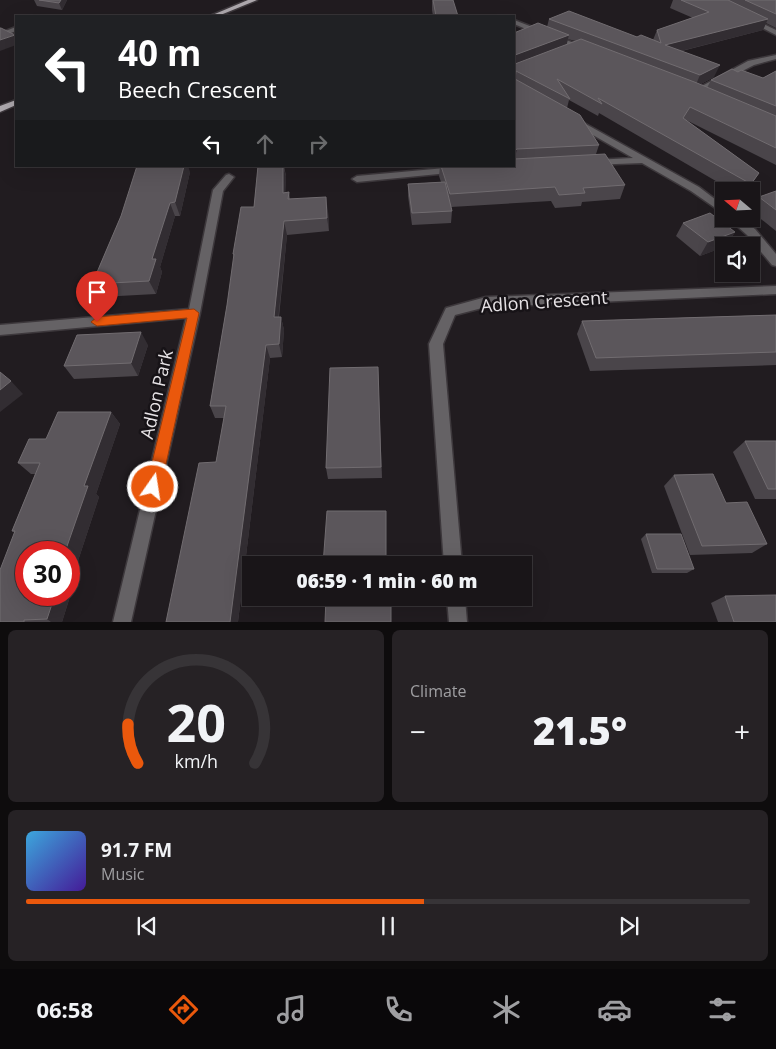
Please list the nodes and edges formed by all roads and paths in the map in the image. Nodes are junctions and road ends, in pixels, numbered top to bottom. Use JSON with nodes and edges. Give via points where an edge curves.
{"nodes":[{"id":1,"x":254,"y":0,"type":"edge"},
{"id":2,"x":216,"y":15,"type":"edge"},
{"id":3,"x":741,"y":15,"type":"edge"},
{"id":4,"x":515,"y":22,"type":"edge"},
{"id":5,"x":15,"y":29,"type":"edge"},
{"id":6,"x":776,"y":33,"type":"edge"},
{"id":7,"x":0,"y":35,"type":"edge"},
{"id":8,"x":577,"y":47,"type":"junction"},
{"id":9,"x":568,"y":51,"type":"edge"},
{"id":10,"x":595,"y":54,"type":"edge"},
{"id":11,"x":776,"y":57,"type":"edge"},
{"id":12,"x":686,"y":89,"type":"edge"},
{"id":13,"x":695,"y":92,"type":"junction"},
{"id":14,"x":704,"y":96,"type":"edge"},
{"id":15,"x":15,"y":102,"type":"edge"},
{"id":16,"x":0,"y":109,"type":"edge"},
{"id":17,"x":566,"y":116,"type":"edge"},
{"id":18,"x":643,"y":160,"type":"junction"},
{"id":19,"x":584,"y":163,"type":"edge"},
{"id":20,"x":464,"y":169,"type":"edge"},
{"id":21,"x":229,"y":177,"type":"dead end"},
{"id":22,"x":357,"y":179,"type":"dead end"},
{"id":23,"x":715,"y":204,"type":"edge"},
{"id":24,"x":746,"y":228,"type":"edge"},
{"id":25,"x":776,"y":262,"type":"edge"},
{"id":26,"x":776,"y":290,"type":"edge"},
{"id":27,"x":194,"y":313,"type":"junction"},
{"id":28,"x":0,"y":330,"type":"edge"},
{"id":29,"x":452,"y":556,"type":"edge"},
{"id":30,"x":457,"y":606,"type":"edge"},
{"id":31,"x":122,"y":622,"type":"edge"},
{"id":32,"x":458,"y":622,"type":"edge"}],
"edges":[{"from":1,"to":2,"type":"main road"},
{"from":3,"to":6,"type":"street"},
{"from":4,"to":8,"type":"street"},
{"from":5,"to":7,"type":"street"},
{"from":8,"to":9,"type":"street"},
{"from":8,"to":10,"type":"street"},
{"from":11,"to":13,"type":"street","via":[[751,63]]},
{"from":12,"to":13,"type":"street"},
{"from":13,"to":14,"type":"street"},
{"from":15,"to":16,"type":"main road"},
{"from":17,"to":18,"type":"street"},
{"from":18,"to":19,"type":"street"},
{"from":18,"to":23,"type":"street"},
{"from":20,"to":22,"type":"street"},
{"from":21,"to":27,"type":"street","name":"Adlon Park","via":[[218,190]]},
{"from":24,"to":25,"type":"street"},
{"from":26,"to":29,"type":"street","name":"Adlon Crescent","via":[[486,302],[450,311],[436,344]]},
{"from":27,"to":28,"type":"street"},
{"from":27,"to":31,"type":"street","name":"Adlon Park"},
{"from":30,"to":32,"type":"street"}]}
